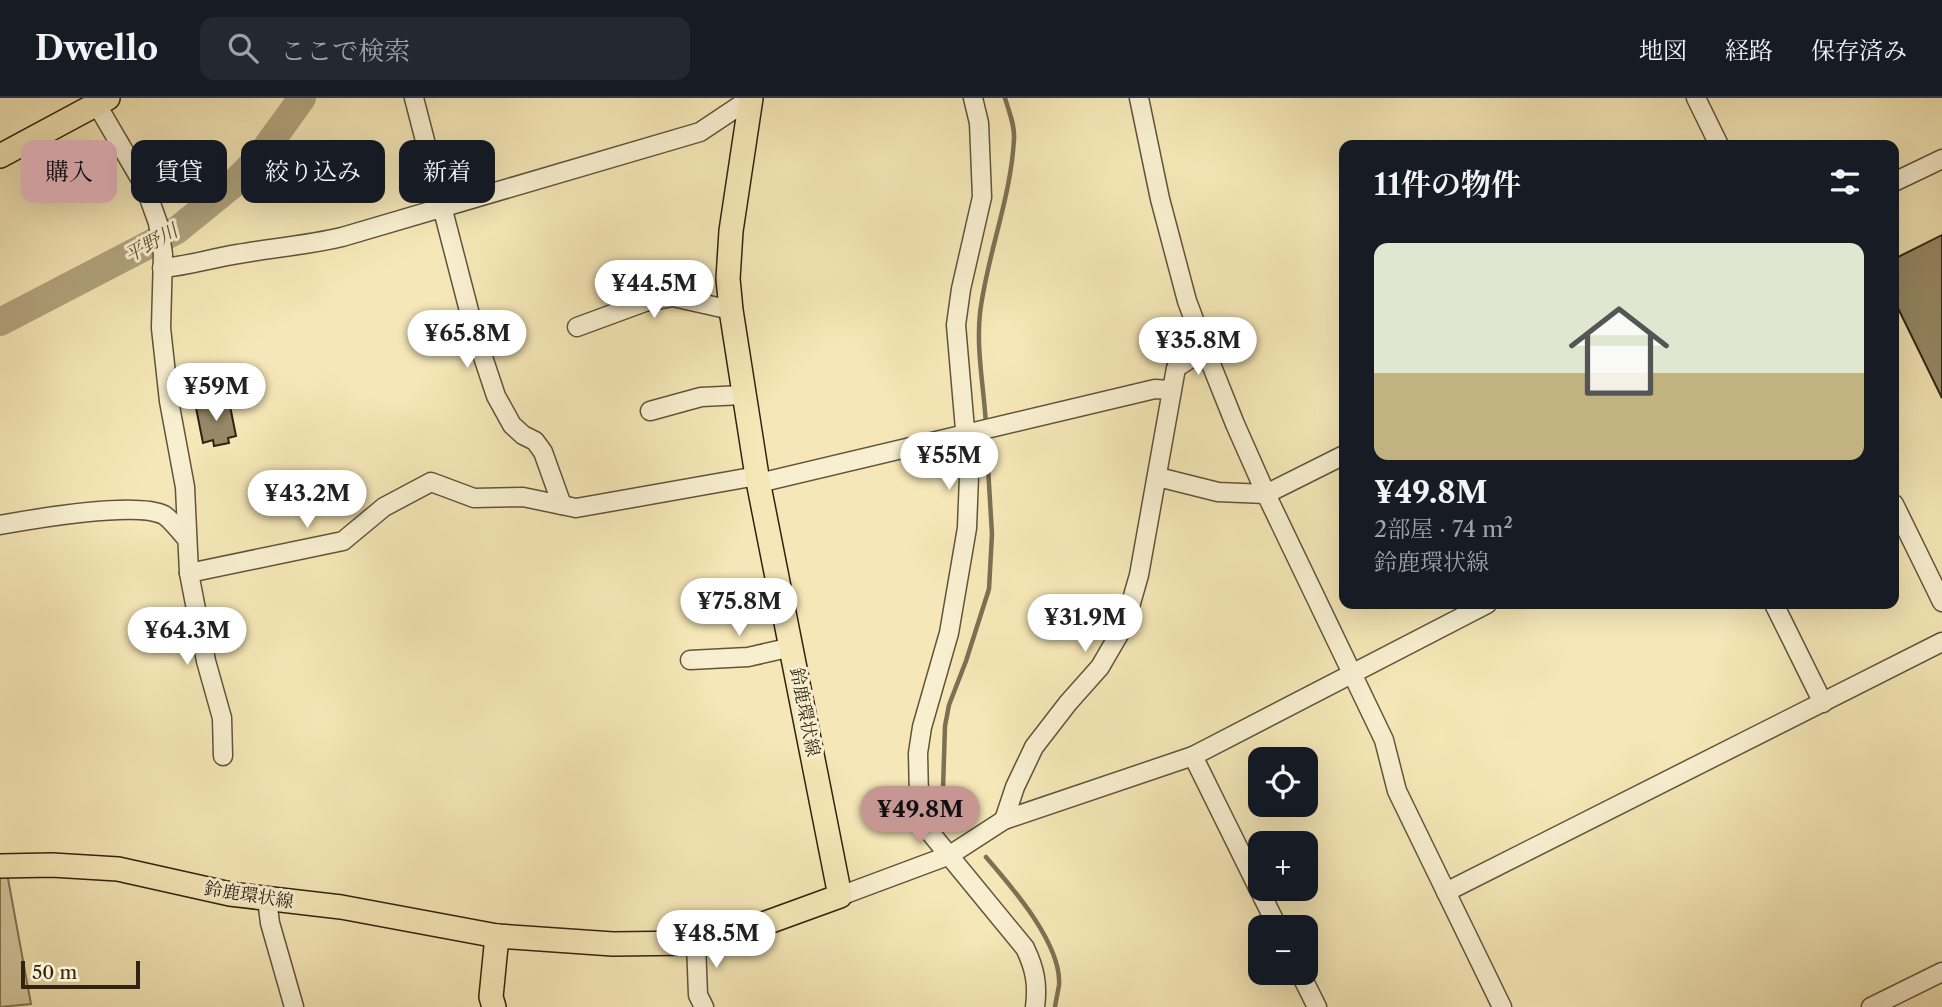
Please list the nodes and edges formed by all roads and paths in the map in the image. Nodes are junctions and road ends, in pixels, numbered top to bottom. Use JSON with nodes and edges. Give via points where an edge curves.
{"nodes":[{"id":1,"x":414,"y":98,"type":"edge"},
{"id":2,"x":751,"y":98,"type":"edge"},
{"id":3,"x":973,"y":98,"type":"edge"},
{"id":4,"x":1139,"y":98,"type":"edge"},
{"id":5,"x":1696,"y":98,"type":"edge"},
{"id":6,"x":99,"y":100,"type":"edge"},
{"id":7,"x":1717,"y":140,"type":"edge"},
{"id":8,"x":0,"y":156,"type":"edge"},
{"id":9,"x":1942,"y":159,"type":"edge"},
{"id":10,"x":1899,"y":180,"type":"edge"},
{"id":11,"x":442,"y":207,"type":"junction"},
{"id":12,"x":162,"y":261,"type":"junction"},
{"id":13,"x":731,"y":310,"type":"junction"},
{"id":14,"x":577,"y":327,"type":"dead end"},
{"id":15,"x":1205,"y":349,"type":"junction"},
{"id":16,"x":1170,"y":390,"type":"junction"},
{"id":17,"x":743,"y":395,"type":"junction"},
{"id":18,"x":650,"y":411,"type":"dead end"},
{"id":19,"x":969,"y":435,"type":"junction"},
{"id":20,"x":1339,"y":458,"type":"edge"},
{"id":21,"x":1158,"y":477,"type":"junction"},
{"id":22,"x":758,"y":479,"type":"junction"},
{"id":23,"x":1266,"y":494,"type":"junction"},
{"id":24,"x":562,"y":505,"type":"junction"},
{"id":25,"x":1899,"y":514,"type":"edge"},
{"id":26,"x":0,"y":525,"type":"edge"},
{"id":27,"x":187,"y":539,"type":"junction"},
{"id":28,"x":189,"y":573,"type":"junction"},
{"id":29,"x":1942,"y":602,"type":"edge"},
{"id":30,"x":1477,"y":609,"type":"edge"},
{"id":31,"x":1776,"y":609,"type":"edge"},
{"id":32,"x":1942,"y":642,"type":"edge"},
{"id":33,"x":792,"y":647,"type":"junction"},
{"id":34,"x":690,"y":660,"type":"dead end"},
{"id":35,"x":1353,"y":674,"type":"junction"},
{"id":36,"x":1823,"y":703,"type":"junction"},
{"id":37,"x":223,"y":756,"type":"dead end"},
{"id":38,"x":1193,"y":756,"type":"junction"},
{"id":39,"x":1004,"y":820,"type":"junction"},
{"id":40,"x":950,"y":855,"type":"junction"},
{"id":41,"x":0,"y":866,"type":"edge"},
{"id":42,"x":1446,"y":892,"type":"junction"},
{"id":43,"x":840,"y":896,"type":"junction"},
{"id":44,"x":267,"y":899,"type":"junction"},
{"id":45,"x":1272,"y":915,"type":"edge"},
{"id":46,"x":497,"y":936,"type":"junction"},
{"id":47,"x":696,"y":943,"type":"junction"},
{"id":48,"x":1942,"y":972,"type":"edge"},
{"id":49,"x":1306,"y":985,"type":"edge"},
{"id":50,"x":294,"y":1007,"type":"edge"},
{"id":51,"x":494,"y":1007,"type":"edge"},
{"id":52,"x":704,"y":1007,"type":"edge"},
{"id":53,"x":1035,"y":1007,"type":"edge"},
{"id":54,"x":1317,"y":1007,"type":"edge"},
{"id":55,"x":1502,"y":1007,"type":"edge"},
{"id":56,"x":1871,"y":1007,"type":"edge"}],
"edges":[{"from":1,"to":11,"type":"street"},
{"from":2,"to":11,"type":"street","via":[[700,132]]},
{"from":2,"to":13,"type":"main road","name":"鈴鹿環状線","via":[[731,231]]},
{"from":3,"to":19,"type":"street","via":[[979,123],[982,198],[957,310]]},
{"from":4,"to":15,"type":"street","via":[[1163,212]]},
{"from":5,"to":7,"type":"street"},
{"from":6,"to":8,"type":"main road"},
{"from":6,"to":12,"type":"street","via":[[145,187],[158,223]]},
{"from":9,"to":10,"type":"street"},
{"from":11,"to":12,"type":"street","via":[[308,245],[192,265]]},
{"from":11,"to":24,"type":"street","via":[[496,396],[512,425],[543,452]]},
{"from":12,"to":27,"type":"street","via":[[161,328],[185,487]]},
{"from":13,"to":14,"type":"street","via":[[673,297],[645,302]]},
{"from":13,"to":17,"type":"main road","name":"鈴鹿環状線"},
{"from":15,"to":16,"type":"street","via":[[1176,368]]},
{"from":15,"to":23,"type":"street"},
{"from":16,"to":19,"type":"street","via":[[1155,389]]},
{"from":16,"to":21,"type":"street"},
{"from":17,"to":18,"type":"street","via":[[701,397]]},
{"from":17,"to":22,"type":"main road","name":"鈴鹿環状線"},
{"from":19,"to":22,"type":"street"},
{"from":19,"to":40,"type":"street","via":[[967,528],[949,633],[918,753],[924,825]]},
{"from":20,"to":23,"type":"street"},
{"from":21,"to":23,"type":"street","via":[[1218,492]]},
{"from":21,"to":39,"type":"street","via":[[1125,624],[1100,667],[1034,747]]},
{"from":22,"to":24,"type":"street","via":[[576,508]]},
{"from":22,"to":33,"type":"main road","name":"鈴鹿環状線"},
{"from":23,"to":35,"type":"street"},
{"from":24,"to":28,"type":"street","via":[[523,497],[474,498],[431,482],[384,507],[343,541]]},
{"from":25,"to":29,"type":"street"},
{"from":26,"to":27,"type":"street","via":[[140,510],[164,515]]},
{"from":27,"to":28,"type":"street"},
{"from":28,"to":37,"type":"street","via":[[222,718]]},
{"from":30,"to":35,"type":"street"},
{"from":31,"to":36,"type":"street"},
{"from":32,"to":36,"type":"street"},
{"from":33,"to":34,"type":"street","via":[[748,657]]},
{"from":33,"to":43,"type":"main road","name":"鈴鹿環状線"},
{"from":35,"to":38,"type":"street"},
{"from":35,"to":42,"type":"street","via":[[1384,740],[1397,791]]},
{"from":36,"to":42,"type":"street"},
{"from":38,"to":39,"type":"street"},
{"from":38,"to":45,"type":"street"},
{"from":39,"to":40,"type":"street"},
{"from":40,"to":43,"type":"street"},
{"from":40,"to":53,"type":"street","via":[[1025,948],[1038,986]]},
{"from":41,"to":44,"type":"main road","name":"鈴鹿環状線","via":[[118,869]]},
{"from":42,"to":55,"type":"street"},
{"from":43,"to":47,"type":"main road","name":"鈴鹿環状線","via":[[730,936]]},
{"from":44,"to":46,"type":"main road","name":"鈴鹿環状線","via":[[341,907]]},
{"from":44,"to":50,"type":"street"},
{"from":46,"to":47,"type":"main road","name":"鈴鹿環状線","via":[[612,944]]},
{"from":46,"to":51,"type":"main road"},
{"from":47,"to":52,"type":"street","via":[[698,995]]},
{"from":48,"to":56,"type":"street"},
{"from":49,"to":54,"type":"street"}]}
